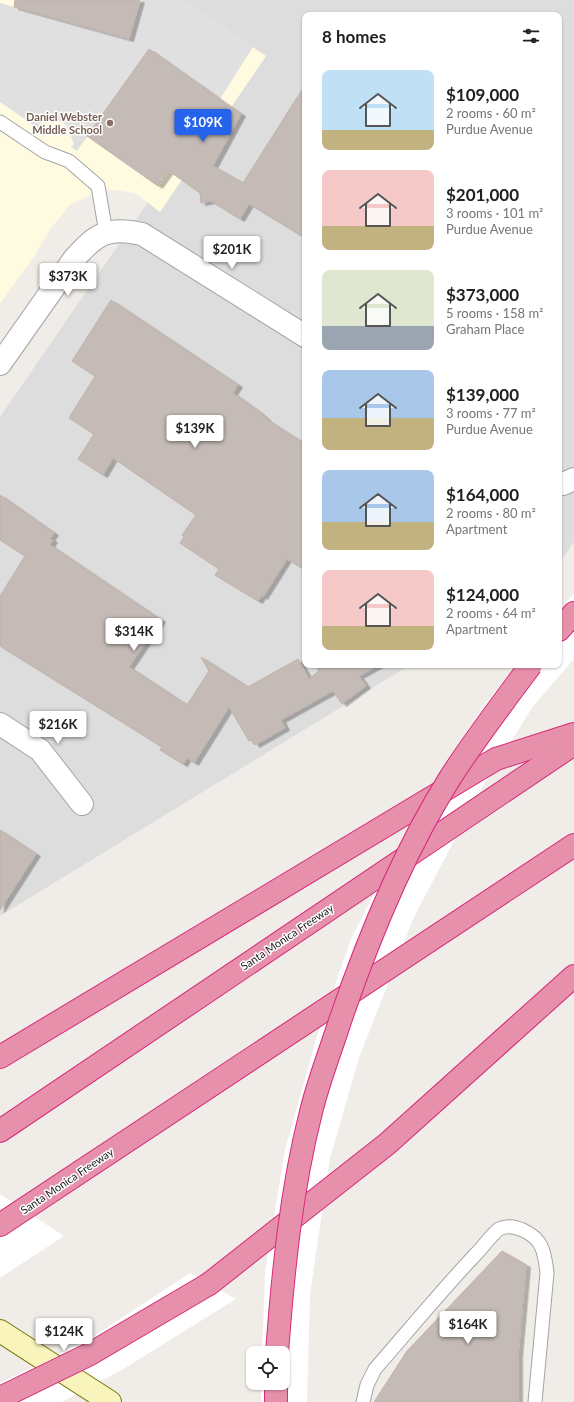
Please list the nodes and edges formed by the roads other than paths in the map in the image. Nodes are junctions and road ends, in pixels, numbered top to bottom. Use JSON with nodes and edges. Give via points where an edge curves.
{"nodes":[{"id":1,"x":0,"y":122,"type":"edge"},
{"id":2,"x":106,"y":232,"type":"junction"},
{"id":3,"x":302,"y":334,"type":"edge"},
{"id":4,"x":0,"y":364,"type":"edge"},
{"id":5,"x":574,"y":613,"type":"edge"},
{"id":6,"x":562,"y":627,"type":"edge"},
{"id":7,"x":529,"y":668,"type":"edge"},
{"id":8,"x":0,"y":724,"type":"edge"},
{"id":9,"x":574,"y":734,"type":"edge"},
{"id":10,"x":574,"y":744,"type":"edge"},
{"id":11,"x":82,"y":804,"type":"dead end"},
{"id":12,"x":574,"y":845,"type":"edge"},
{"id":13,"x":574,"y":976,"type":"edge"},
{"id":14,"x":0,"y":1056,"type":"edge"},
{"id":15,"x":0,"y":1131,"type":"edge"},
{"id":16,"x":0,"y":1225,"type":"edge"},
{"id":17,"x":0,"y":1331,"type":"edge"},
{"id":18,"x":278,"y":1346,"type":"edge"},
{"id":19,"x":276,"y":1390,"type":"edge"},
{"id":20,"x":0,"y":1398,"type":"edge"},
{"id":21,"x":110,"y":1402,"type":"edge"},
{"id":22,"x":276,"y":1402,"type":"edge"},
{"id":23,"x":363,"y":1402,"type":"edge"},
{"id":24,"x":535,"y":1402,"type":"edge"}],
"edges":[{"from":1,"to":2,"type":"lane","via":[[45,152],[69,161],[98,186]]},
{"from":2,"to":3,"type":"street","via":[[124,230],[142,234]]},
{"from":2,"to":4,"type":"street","via":[[88,243],[74,259]]},
{"from":5,"to":6,"type":"highway"},
{"from":7,"to":18,"type":"highway","bridge":true,"via":[[450,778],[414,842],[356,974],[311,1112],[283,1276]]},
{"from":8,"to":11,"type":"street","via":[[40,750]]},
{"from":9,"to":14,"type":"highway","via":[[496,760]]},
{"from":10,"to":15,"type":"highway","name":"Santa Monica Freeway"},
{"from":12,"to":16,"type":"highway","name":"Santa Monica Freeway"},
{"from":13,"to":20,"type":"highway","bridge":true,"via":[[387,1144],[209,1284],[90,1354]]},
{"from":17,"to":21,"type":"main road"},
{"from":19,"to":22,"type":"highway"},
{"from":23,"to":24,"type":"lane","via":[[367,1385],[375,1369],[463,1268],[500,1229],[519,1228],[532,1236],[541,1246],[546,1261]]}]}
